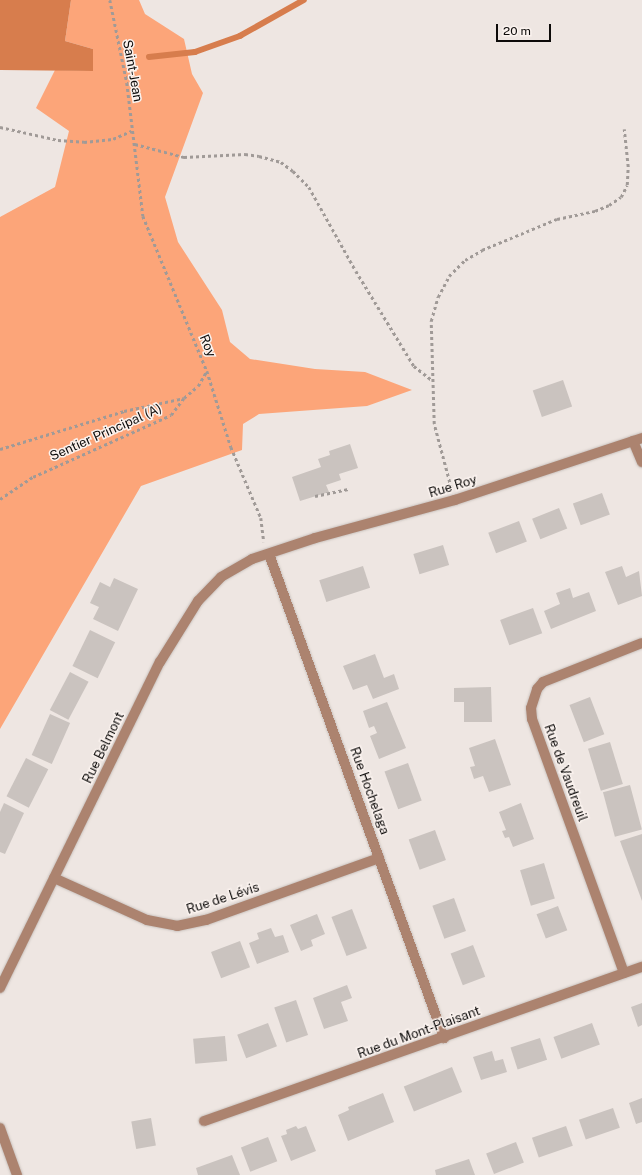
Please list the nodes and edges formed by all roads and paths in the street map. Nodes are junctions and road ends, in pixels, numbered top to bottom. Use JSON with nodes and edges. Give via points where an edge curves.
{"nodes":[{"id":1,"x":110,"y":0,"type":"edge"},
{"id":2,"x":0,"y":127,"type":"edge"},
{"id":3,"x":624,"y":129,"type":"dead end"},
{"id":4,"x":131,"y":131,"type":"junction"},
{"id":5,"x":135,"y":144,"type":"junction"},
{"id":6,"x":207,"y":371,"type":"junction"},
{"id":7,"x":433,"y":381,"type":"junction"},
{"id":8,"x":184,"y":398,"type":"junction"},
{"id":9,"x":638,"y":439,"type":"edge"},
{"id":10,"x":0,"y":450,"type":"edge"},
{"id":11,"x":642,"y":462,"type":"edge"},
{"id":12,"x":348,"y":488,"type":"dead end"},
{"id":13,"x":315,"y":496,"type":"dead end"},
{"id":14,"x":0,"y":498,"type":"edge"},
{"id":15,"x":455,"y":500,"type":"junction"},
{"id":16,"x":269,"y":554,"type":"junction"},
{"id":17,"x":642,"y":643,"type":"edge"},
{"id":18,"x":379,"y":858,"type":"junction"},
{"id":19,"x":54,"y":878,"type":"junction"},
{"id":20,"x":642,"y":966,"type":"edge"},
{"id":21,"x":624,"y":973,"type":"junction"},
{"id":22,"x":0,"y":988,"type":"edge"},
{"id":23,"x":444,"y":1038,"type":"junction"},
{"id":24,"x":204,"y":1120,"type":"dead end"},
{"id":25,"x":0,"y":1128,"type":"edge"},
{"id":26,"x":17,"y":1175,"type":"edge"}],
"edges":[{"from":1,"to":4,"type":"path","name":"Saint-Jean","via":[[127,83]]},
{"from":2,"to":4,"type":"path","via":[[58,140],[84,142],[113,139]]},
{"from":3,"to":7,"type":"path","via":[[627,184],[620,197],[595,211],[557,219],[482,250],[465,260],[449,276],[438,297],[431,322]]},
{"from":4,"to":5,"type":"path","name":"Saint-Jean"},
{"from":5,"to":6,"type":"path","name":"Roy","via":[[142,216]]},
{"from":5,"to":7,"type":"path","via":[[184,157],[245,154],[259,156],[281,162],[293,171],[309,187],[414,366]]},
{"from":6,"to":8,"type":"path","name":"Sentier Principal (A)","via":[[198,386]]},
{"from":6,"to":16,"type":"path","name":"Roy","via":[[231,447],[261,518]]},
{"from":7,"to":15,"type":"path","via":[[434,424]]},
{"from":8,"to":10,"type":"path","via":[[124,411]]},
{"from":8,"to":14,"type":"path","name":"Sentier Principal (A)","via":[[165,418],[33,477]]},
{"from":9,"to":11,"type":"street"},
{"from":9,"to":15,"type":"street","name":"Rue Roy"},
{"from":12,"to":13,"type":"path"},
{"from":15,"to":16,"type":"street","name":"Rue Roy","via":[[315,538]]},
{"from":16,"to":18,"type":"street","name":"Rue Hochelaga"},
{"from":16,"to":19,"type":"street","name":"Rue Belmont","via":[[242,564],[221,577],[185,618],[160,662]]},
{"from":17,"to":21,"type":"street","name":"Rue de Vaudreuil","via":[[544,682],[537,689],[531,708],[532,719]]},
{"from":18,"to":19,"type":"street","name":"Rue de Lévis","via":[[206,920],[177,926],[147,920]]},
{"from":18,"to":23,"type":"street","name":"Rue Hochelaga"},
{"from":19,"to":22,"type":"street","name":"Rue Belmont"},
{"from":20,"to":21,"type":"street","name":"Rue du Mont-Plaisant"},
{"from":21,"to":23,"type":"street","name":"Rue du Mont-Plaisant"},
{"from":23,"to":24,"type":"street","name":"Rue du Mont-Plaisant"},
{"from":25,"to":26,"type":"street"}]}
